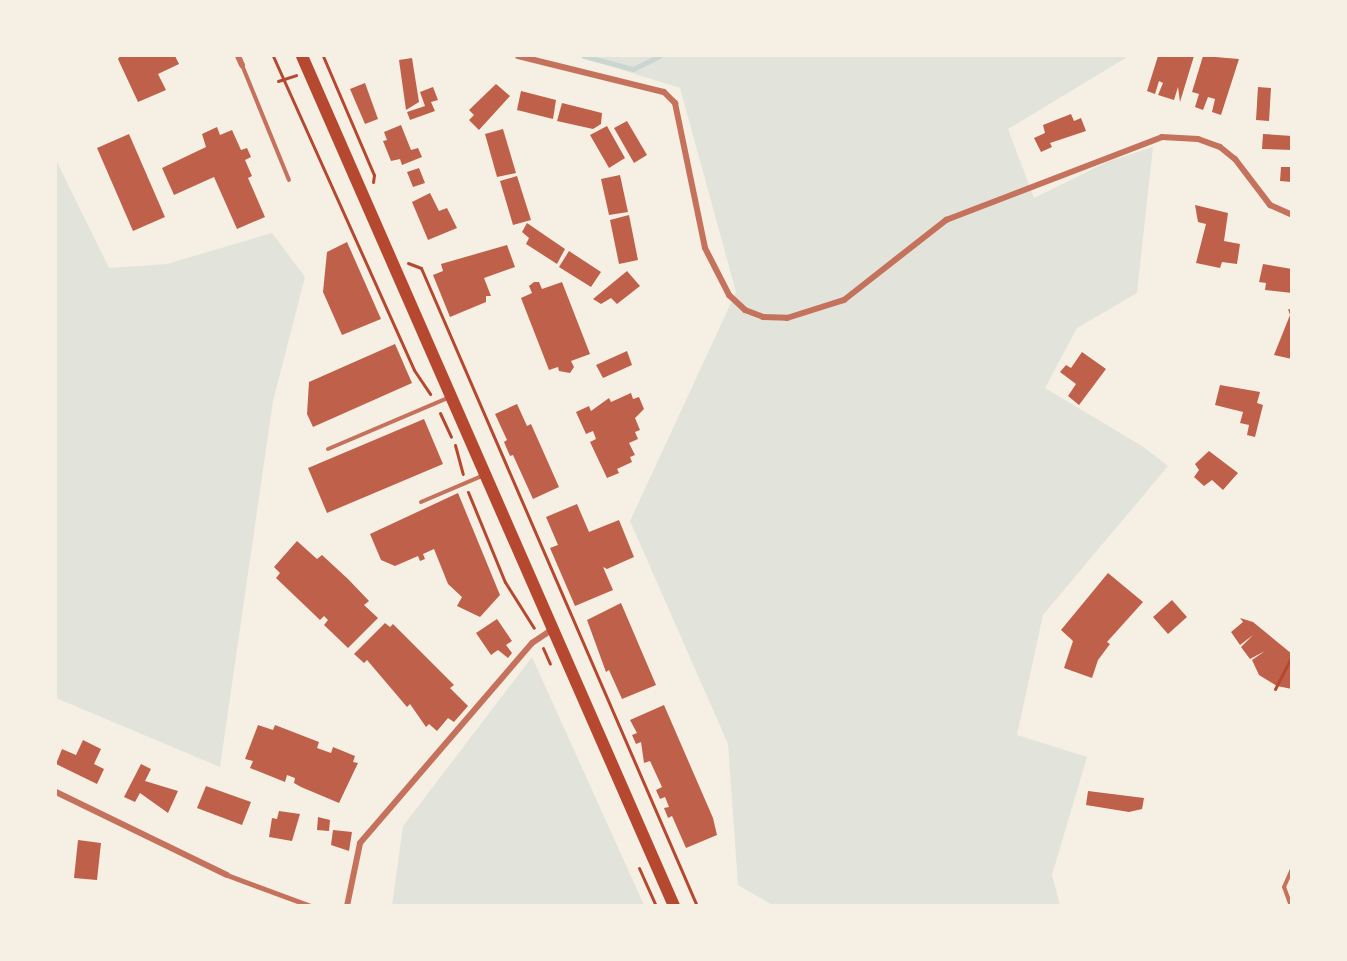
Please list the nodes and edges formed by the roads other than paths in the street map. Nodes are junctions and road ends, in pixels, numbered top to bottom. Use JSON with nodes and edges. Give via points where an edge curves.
{"nodes":[{"id":1,"x":238,"y":56,"type":"edge"},
{"id":2,"x":302,"y":56,"type":"edge"},
{"id":3,"x":519,"y":56,"type":"edge"},
{"id":4,"x":242,"y":65,"type":"joint"},
{"id":5,"x":289,"y":180,"type":"dead end"},
{"id":6,"x":1292,"y":215,"type":"edge"},
{"id":7,"x":451,"y":396,"type":"junction"},
{"id":8,"x":328,"y":449,"type":"dead end"},
{"id":9,"x":485,"y":475,"type":"junction"},
{"id":10,"x":421,"y":502,"type":"dead end"},
{"id":11,"x":555,"y":628,"type":"junction"},
{"id":12,"x":56,"y":792,"type":"edge"},
{"id":13,"x":1292,"y":869,"type":"edge"},
{"id":14,"x":227,"y":875,"type":"joint"},
{"id":15,"x":311,"y":906,"type":"edge"},
{"id":16,"x":347,"y":906,"type":"edge"},
{"id":17,"x":674,"y":906,"type":"edge"},
{"id":18,"x":1291,"y":906,"type":"edge"}],
"edges":[{"from":1,"to":4,"type":"street"},
{"from":2,"to":7,"type":"main road"},
{"from":3,"to":6,"type":"street","via":[[664,92],[675,103],[705,248],[729,295],[745,310],[763,316],[787,318],[844,300],[946,220],[1162,137],[1198,139],[1220,147],[1235,159],[1270,205]]},
{"from":4,"to":5,"type":"lane"},
{"from":7,"to":8,"type":"lane"},
{"from":7,"to":9,"type":"main road"},
{"from":9,"to":10,"type":"lane"},
{"from":9,"to":11,"type":"main road"},
{"from":11,"to":16,"type":"street","via":[[532,643],[360,843]]},
{"from":11,"to":17,"type":"main road"},
{"from":12,"to":14,"type":"street"},
{"from":13,"to":18,"type":"lane","via":[[1284,887]]},
{"from":14,"to":15,"type":"street"}]}
